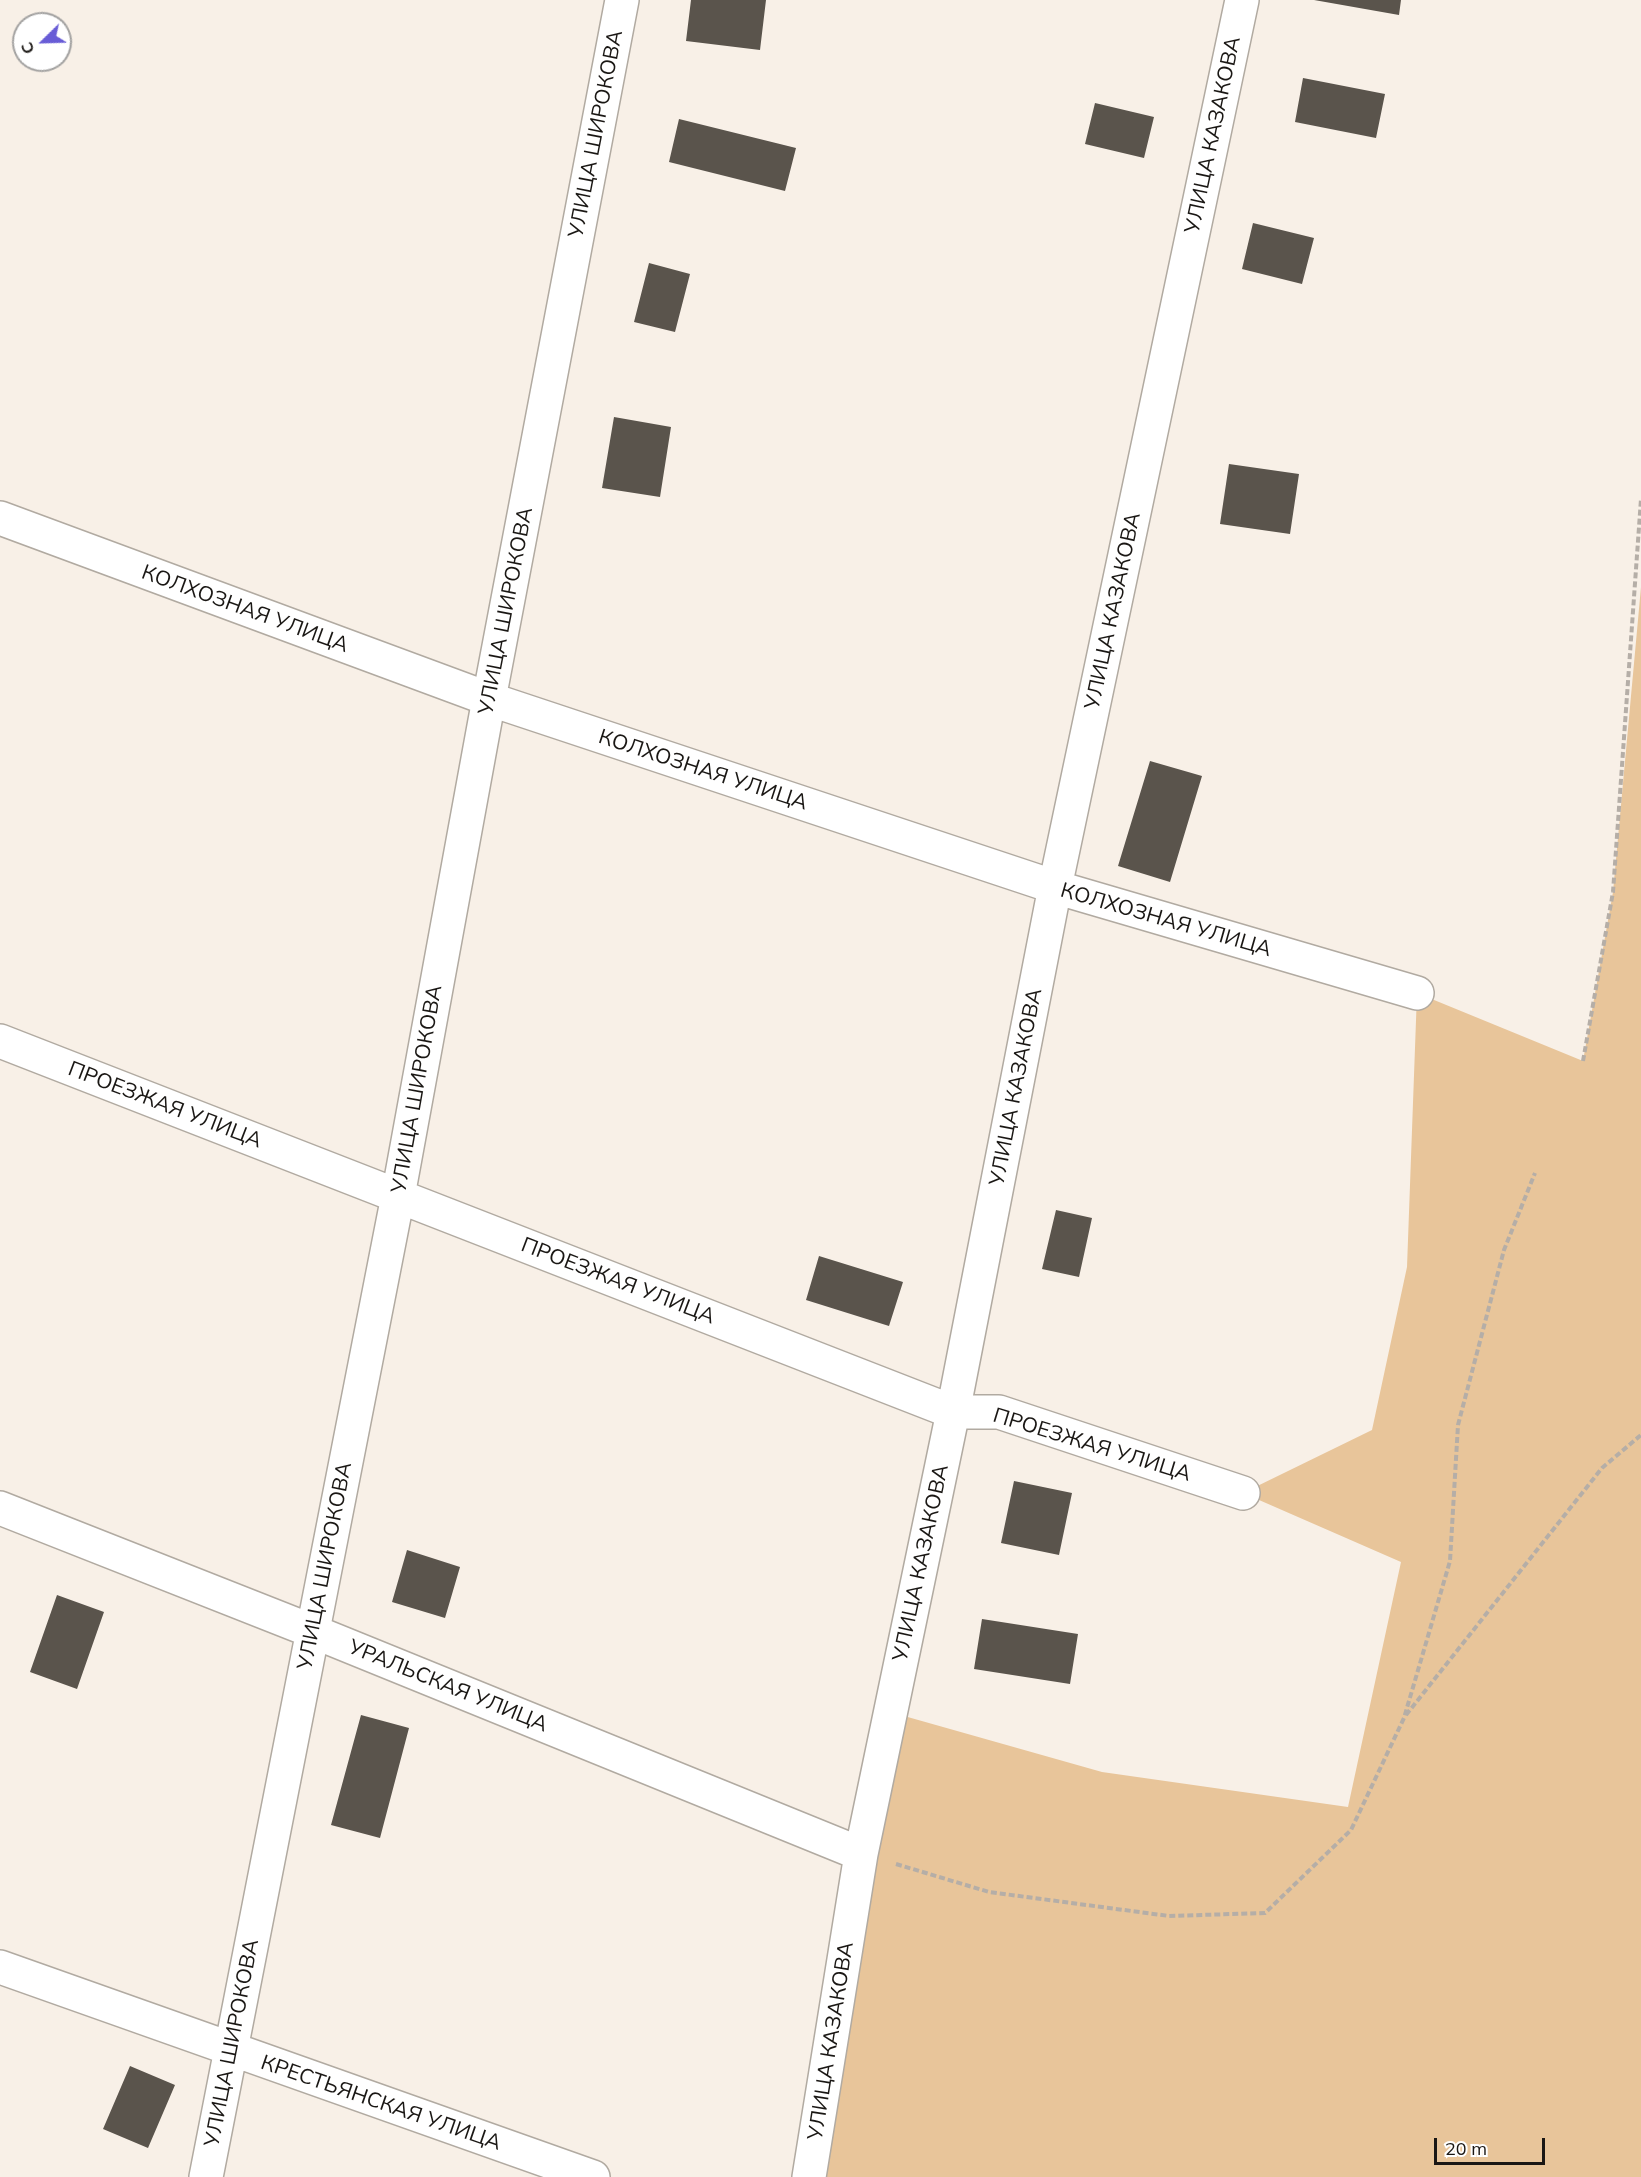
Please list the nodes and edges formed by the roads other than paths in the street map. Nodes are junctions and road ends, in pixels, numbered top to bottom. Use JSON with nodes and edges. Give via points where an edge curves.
{"nodes":[{"id":1,"x":622,"y":0,"type":"edge"},
{"id":2,"x":1242,"y":0,"type":"edge"},
{"id":3,"x":0,"y":518,"type":"edge"},
{"id":4,"x":489,"y":699,"type":"junction"},
{"id":5,"x":1055,"y":887,"type":"junction"},
{"id":6,"x":1417,"y":993,"type":"dead end"},
{"id":7,"x":0,"y":1041,"type":"edge"},
{"id":8,"x":398,"y":1196,"type":"junction"},
{"id":9,"x":953,"y":1412,"type":"junction"},
{"id":10,"x":1243,"y":1493,"type":"dead end"},
{"id":11,"x":0,"y":1508,"type":"edge"},
{"id":12,"x":312,"y":1631,"type":"junction"},
{"id":13,"x":861,"y":1854,"type":"junction"},
{"id":14,"x":0,"y":1967,"type":"edge"},
{"id":15,"x":231,"y":2050,"type":"junction"},
{"id":16,"x":206,"y":2177,"type":"edge"},
{"id":17,"x":593,"y":2177,"type":"edge"},
{"id":18,"x":809,"y":2177,"type":"edge"}],
"edges":[{"from":1,"to":4,"type":"street","name":"УЛИЦА ШИРОКОВА"},
{"from":2,"to":5,"type":"street","name":"УЛИЦА КАЗАКОВА"},
{"from":3,"to":4,"type":"street","name":"КОЛХОЗНАЯ УЛИЦА"},
{"from":4,"to":5,"type":"street","name":"КОЛХОЗНАЯ УЛИЦА"},
{"from":4,"to":8,"type":"street","name":"УЛИЦА ШИРОКОВА"},
{"from":5,"to":6,"type":"street","name":"КОЛХОЗНАЯ УЛИЦА"},
{"from":5,"to":9,"type":"street","name":"УЛИЦА КАЗАКОВА"},
{"from":7,"to":8,"type":"street","name":"ПРОЕЗЖАЯ УЛИЦА"},
{"from":8,"to":9,"type":"street","name":"ПРОЕЗЖАЯ УЛИЦА"},
{"from":8,"to":12,"type":"street","name":"УЛИЦА ШИРОКОВА"},
{"from":9,"to":10,"type":"street","name":"ПРОЕЗЖАЯ УЛИЦА","via":[[999,1412]]},
{"from":9,"to":13,"type":"street","name":"УЛИЦА КАЗАКОВА"},
{"from":11,"to":12,"type":"street","name":"УРАЛЬСКАЯ УЛИЦА"},
{"from":12,"to":13,"type":"street","name":"УРАЛЬСКАЯ УЛИЦА"},
{"from":12,"to":15,"type":"street","name":"УЛИЦА ШИРОКОВА"},
{"from":13,"to":18,"type":"street","name":"УЛИЦА КАЗАКОВА"},
{"from":14,"to":15,"type":"street","name":"КРЕСТЬЯНСКАЯ УЛИЦА"},
{"from":15,"to":16,"type":"street","name":"УЛИЦА ШИРОКОВА"},
{"from":15,"to":17,"type":"street","name":"КРЕСТЬЯНСКАЯ УЛИЦА"}]}
